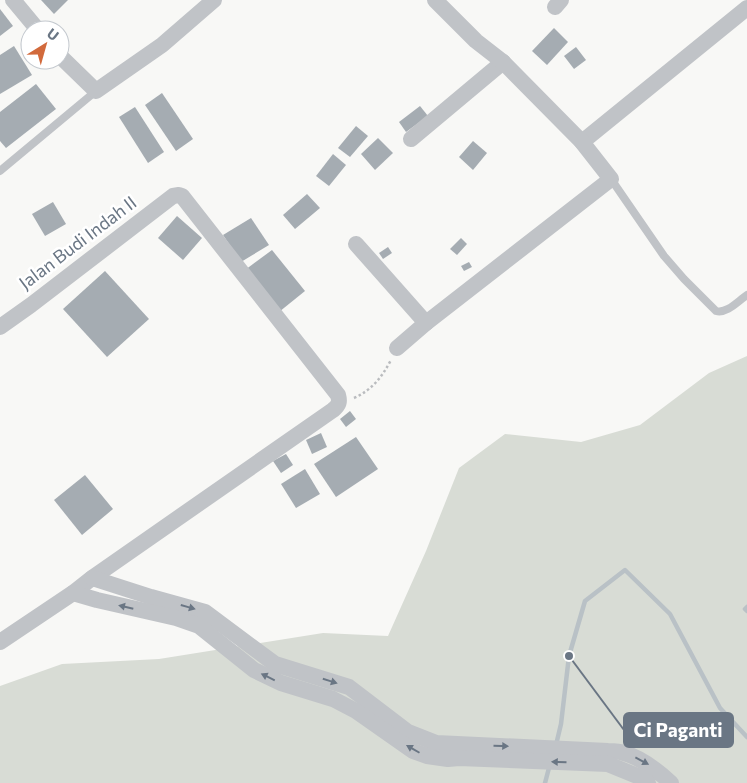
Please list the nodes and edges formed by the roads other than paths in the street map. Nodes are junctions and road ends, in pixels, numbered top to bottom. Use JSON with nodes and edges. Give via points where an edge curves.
{"nodes":[{"id":1,"x":13,"y":0,"type":"edge"},
{"id":2,"x":214,"y":0,"type":"edge"},
{"id":3,"x":434,"y":0,"type":"edge"},
{"id":4,"x":747,"y":8,"type":"edge"},
{"id":5,"x":30,"y":20,"type":"edge"},
{"id":6,"x":503,"y":62,"type":"junction"},
{"id":7,"x":70,"y":66,"type":"edge"},
{"id":8,"x":96,"y":91,"type":"junction"},
{"id":9,"x":411,"y":139,"type":"dead end"},
{"id":10,"x":582,"y":142,"type":"junction"},
{"id":11,"x":0,"y":171,"type":"edge"},
{"id":12,"x":611,"y":179,"type":"junction"},
{"id":13,"x":356,"y":244,"type":"dead end"},
{"id":14,"x":747,"y":295,"type":"edge"},
{"id":15,"x":426,"y":323,"type":"junction"},
{"id":16,"x":0,"y":327,"type":"edge"},
{"id":17,"x":397,"y":348,"type":"road end"},
{"id":18,"x":92,"y":578,"type":"junction"},
{"id":19,"x":73,"y":593,"type":"junction"},
{"id":20,"x":0,"y":642,"type":"edge"},
{"id":21,"x":456,"y":751,"type":"junction"},
{"id":22,"x":608,"y":757,"type":"junction"},
{"id":23,"x":648,"y":783,"type":"edge"},
{"id":24,"x":671,"y":783,"type":"edge"}],
"edges":[{"from":1,"to":5,"type":"street"},
{"from":2,"to":8,"type":"street","via":[[162,45]]},
{"from":3,"to":6,"type":"street"},
{"from":4,"to":10,"type":"street"},
{"from":6,"to":9,"type":"street"},
{"from":6,"to":10,"type":"street"},
{"from":7,"to":8,"type":"street"},
{"from":8,"to":11,"type":"lane"},
{"from":10,"to":12,"type":"street"},
{"from":12,"to":14,"type":"lane","via":[[664,256],[716,311],[723,312]]},
{"from":12,"to":15,"type":"street"},
{"from":13,"to":15,"type":"street"},
{"from":15,"to":17,"type":"street"},
{"from":16,"to":18,"type":"street","name":"Jalan Budi Indah II","via":[[173,196],[179,195],[340,400],[333,410]]},
{"from":18,"to":19,"type":"street"},
{"from":18,"to":21,"type":"street","one_way":true,"via":[[204,612],[276,664],[349,687],[408,732]]},
{"from":19,"to":20,"type":"street"},
{"from":21,"to":19,"type":"street","one_way":true,"via":[[448,759],[413,751],[333,699],[281,684],[254,670],[199,626]]},
{"from":21,"to":22,"type":"street"},
{"from":22,"to":23,"type":"street"},
{"from":22,"to":24,"type":"street","one_way":true,"via":[[623,752],[652,767]]}]}
